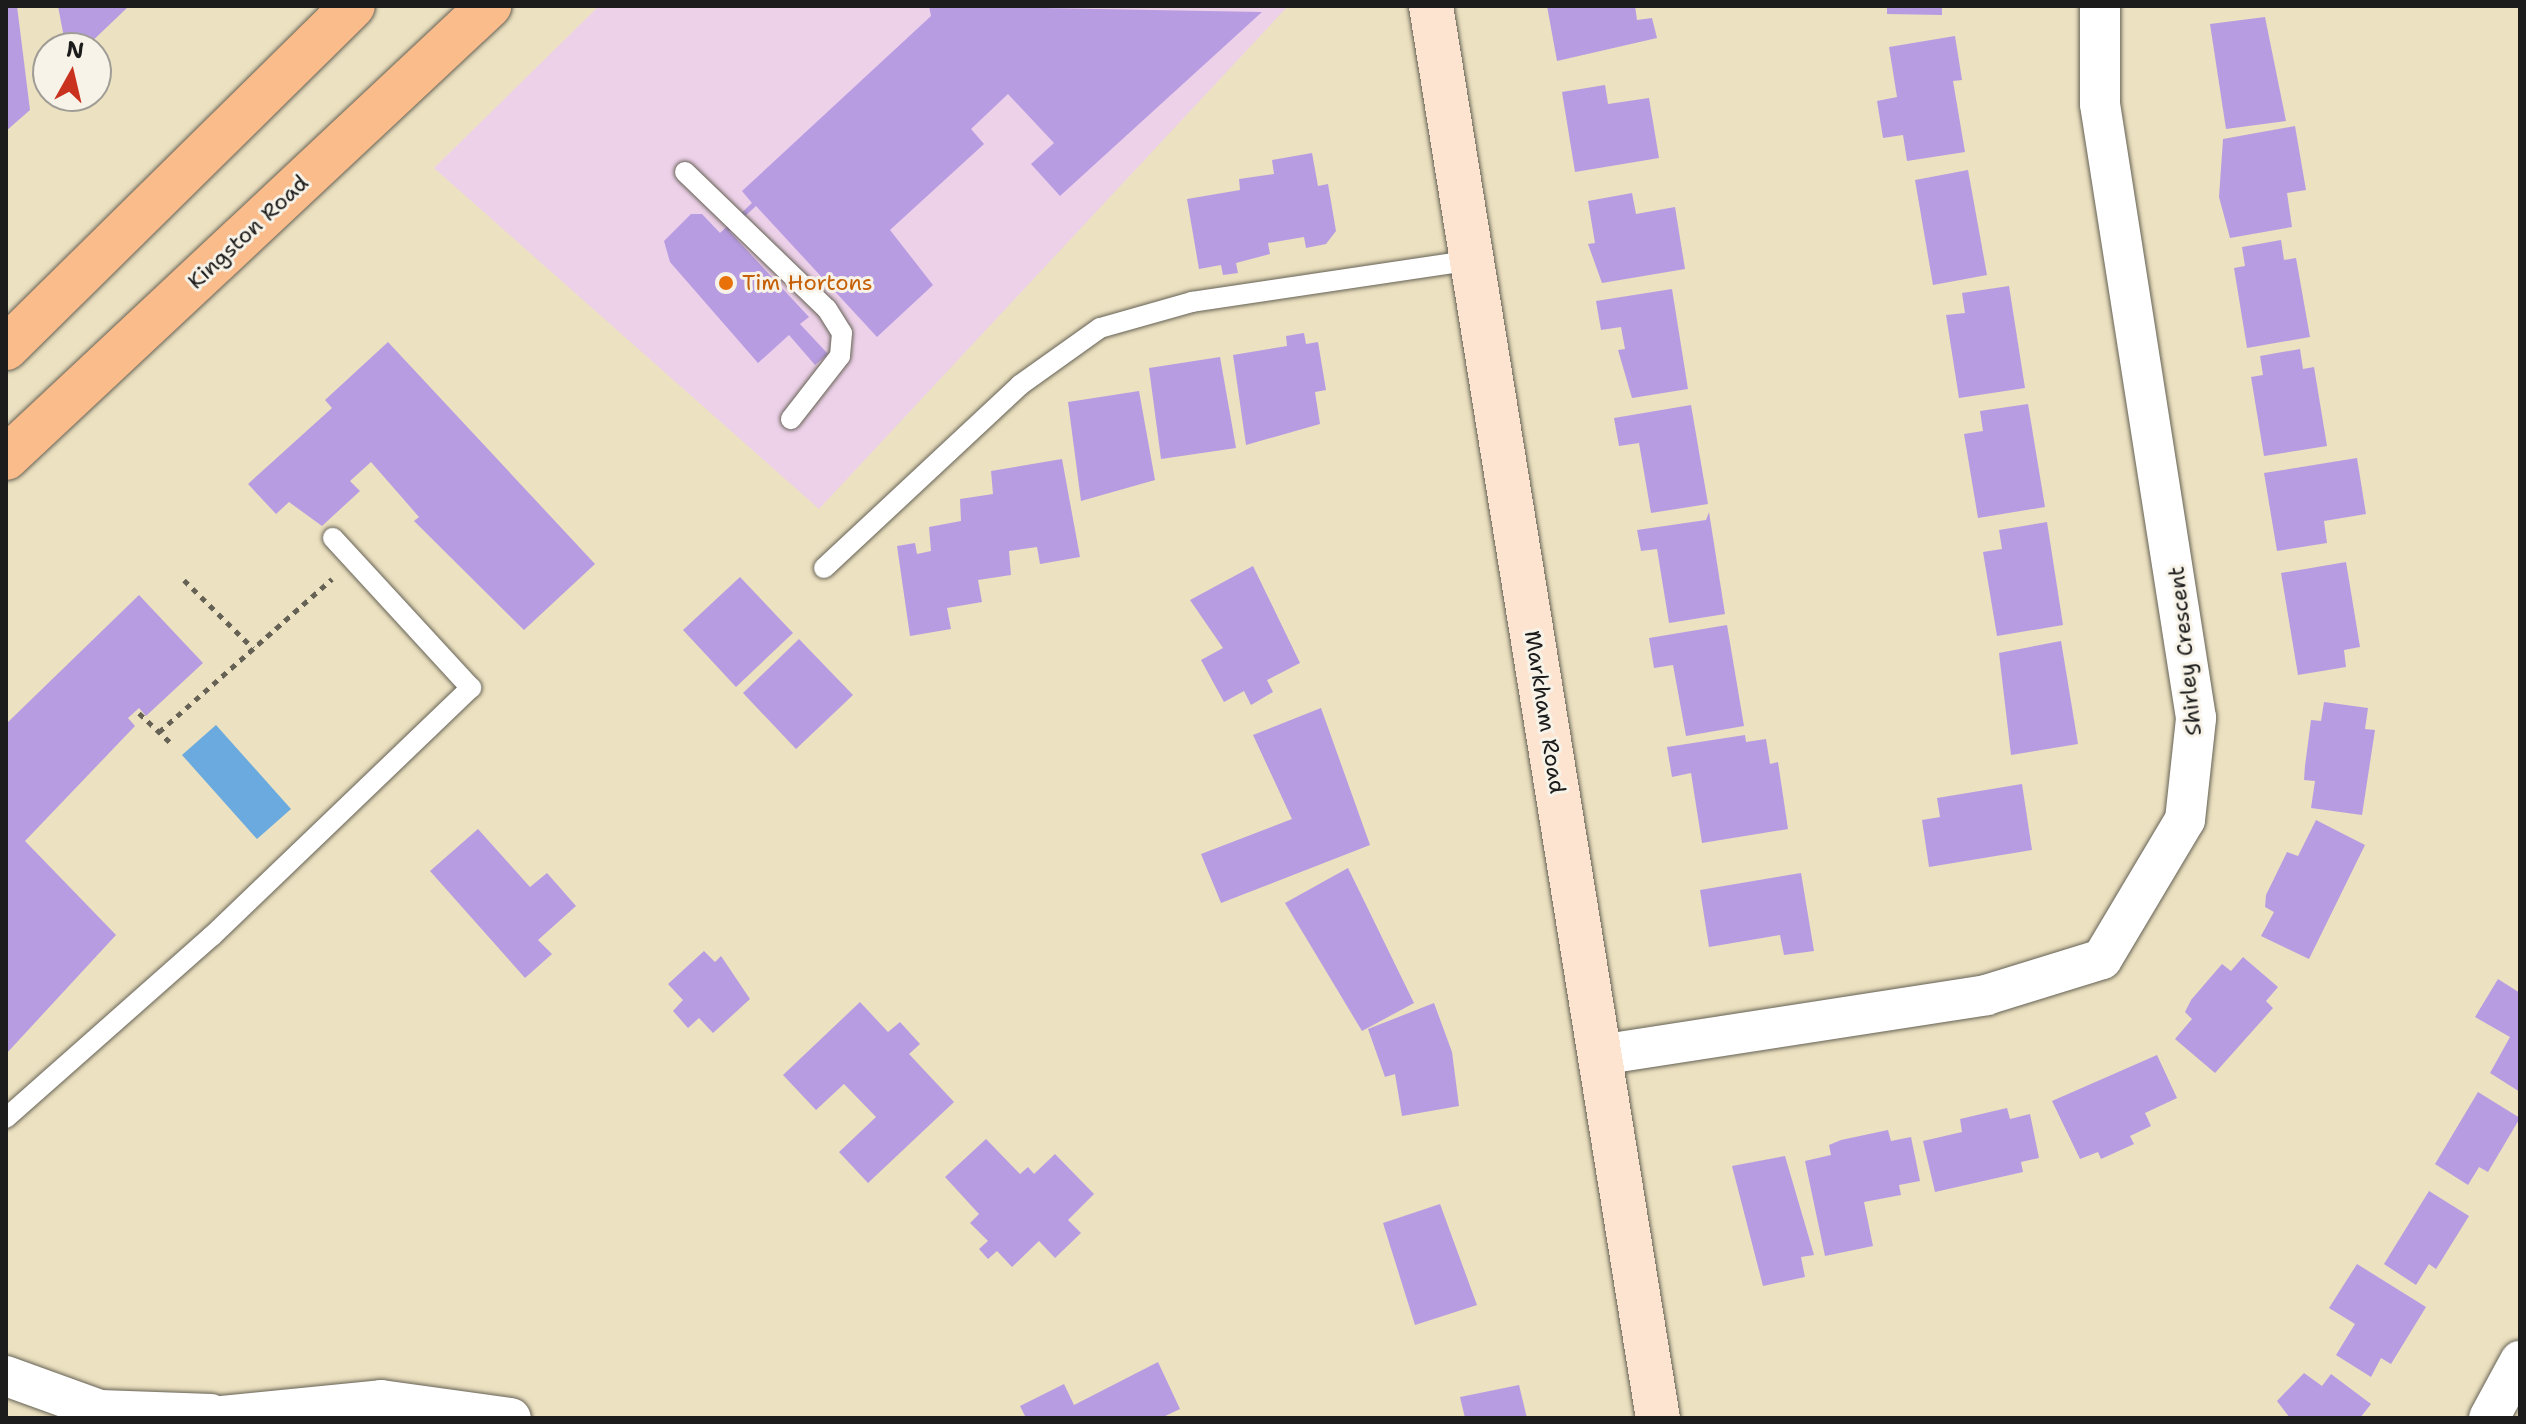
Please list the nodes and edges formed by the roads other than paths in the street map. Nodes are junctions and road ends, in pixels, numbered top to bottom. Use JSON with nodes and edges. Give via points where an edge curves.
{"nodes":[{"id":1,"x":353,"y":6,"type":"edge"},
{"id":2,"x":489,"y":6,"type":"edge"},
{"id":3,"x":1431,"y":6,"type":"edge"},
{"id":4,"x":2100,"y":6,"type":"edge"},
{"id":5,"x":685,"y":172,"type":"dead end"},
{"id":6,"x":1473,"y":260,"type":"junction"},
{"id":7,"x":6,"y":348,"type":"edge"},
{"id":8,"x":791,"y":419,"type":"dead end"},
{"id":9,"x":6,"y":458,"type":"edge"},
{"id":10,"x":333,"y":538,"type":"dead end"},
{"id":11,"x":824,"y":568,"type":"dead end"},
{"id":12,"x":1600,"y":1055,"type":"junction"},
{"id":13,"x":6,"y":1118,"type":"edge"},
{"id":14,"x":2520,"y":1361,"type":"edge"},
{"id":15,"x":6,"y":1376,"type":"edge"},
{"id":16,"x":206,"y":1416,"type":"edge"},
{"id":17,"x":511,"y":1418,"type":"edge"},
{"id":18,"x":1658,"y":1418,"type":"edge"},
{"id":19,"x":2489,"y":1418,"type":"edge"}],
"edges":[{"from":1,"to":7,"type":"main road"},
{"from":2,"to":9,"type":"main road","name":"Kingston Road"},
{"from":3,"to":6,"type":"street","name":"Markham Road"},
{"from":4,"to":12,"type":"street","name":"Shirley Crescent","via":[[2100,104],[2196,718],[2185,820],[2102,959],[1986,995]]},
{"from":5,"to":8,"type":"lane","via":[[827,309],[842,333],[840,356]]},
{"from":6,"to":11,"type":"lane","via":[[1192,302],[1100,328],[1020,385]]},
{"from":6,"to":12,"type":"street","name":"Markham Road"},
{"from":10,"to":13,"type":"lane","via":[[471,688],[212,936]]},
{"from":12,"to":18,"type":"street","name":"Markham Road"},
{"from":14,"to":19,"type":"street"},
{"from":15,"to":16,"type":"street","via":[[100,1410]]},
{"from":16,"to":17,"type":"street","via":[[381,1400]]}]}
